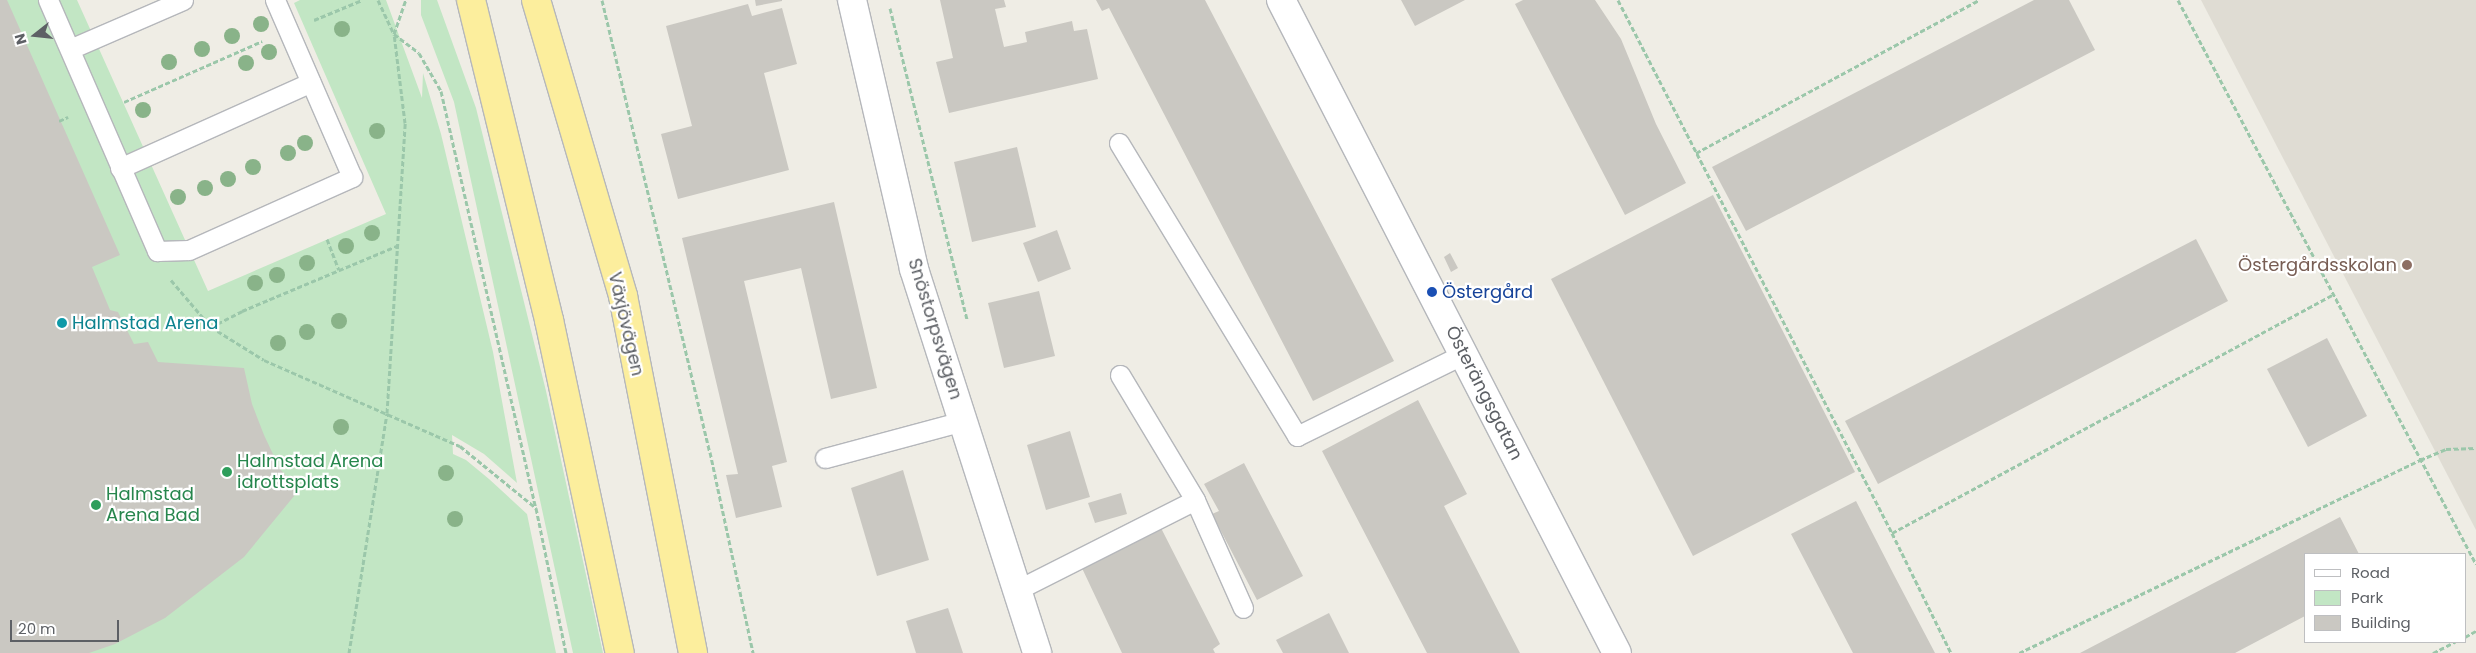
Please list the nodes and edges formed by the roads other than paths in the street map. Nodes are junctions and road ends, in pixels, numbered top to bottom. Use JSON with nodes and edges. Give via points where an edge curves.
{"nodes":[{"id":1,"x":48,"y":0,"type":"edge"},
{"id":2,"x":183,"y":0,"type":"edge"},
{"id":3,"x":275,"y":0,"type":"edge"},
{"id":4,"x":471,"y":0,"type":"edge"},
{"id":5,"x":536,"y":0,"type":"edge"},
{"id":6,"x":852,"y":0,"type":"edge"},
{"id":7,"x":1281,"y":0,"type":"edge"},
{"id":8,"x":70,"y":49,"type":"junction"},
{"id":9,"x":311,"y":82,"type":"junction"},
{"id":10,"x":1119,"y":143,"type":"dead end"},
{"id":11,"x":120,"y":168,"type":"junction"},
{"id":12,"x":1464,"y":354,"type":"junction"},
{"id":13,"x":1120,"y":375,"type":"dead end"},
{"id":14,"x":963,"y":421,"type":"junction"},
{"id":15,"x":825,"y":458,"type":"dead end"},
{"id":16,"x":1195,"y":500,"type":"junction"},
{"id":17,"x":1017,"y":590,"type":"junction"},
{"id":18,"x":1243,"y":608,"type":"dead end"},
{"id":19,"x":620,"y":653,"type":"edge"},
{"id":20,"x":693,"y":653,"type":"edge"},
{"id":21,"x":1037,"y":653,"type":"edge"},
{"id":22,"x":1617,"y":653,"type":"edge"}],
"edges":[{"from":1,"to":8,"type":"lane"},
{"from":2,"to":8,"type":"lane"},
{"from":3,"to":9,"type":"lane"},
{"from":4,"to":19,"type":"highway","via":[[549,320]]},
{"from":5,"to":20,"type":"highway","name":"Växjövägen","via":[[622,296]]},
{"from":6,"to":14,"type":"street","name":"Snöstorpsvägen","via":[[914,269]]},
{"from":7,"to":12,"type":"street","name":"Österängsgatan"},
{"from":8,"to":11,"type":"lane"},
{"from":9,"to":11,"type":"lane"},
{"from":9,"to":11,"type":"lane","via":[[352,177],[189,250],[157,252]]},
{"from":10,"to":12,"type":"lane","via":[[1297,436]]},
{"from":12,"to":22,"type":"street","name":"Österängsgatan"},
{"from":13,"to":16,"type":"lane"},
{"from":14,"to":15,"type":"lane"},
{"from":14,"to":17,"type":"street","name":"Snöstorpsvägen"},
{"from":16,"to":17,"type":"lane"},
{"from":16,"to":18,"type":"lane"},
{"from":17,"to":21,"type":"street","name":"Snöstorpsvägen"}]}
